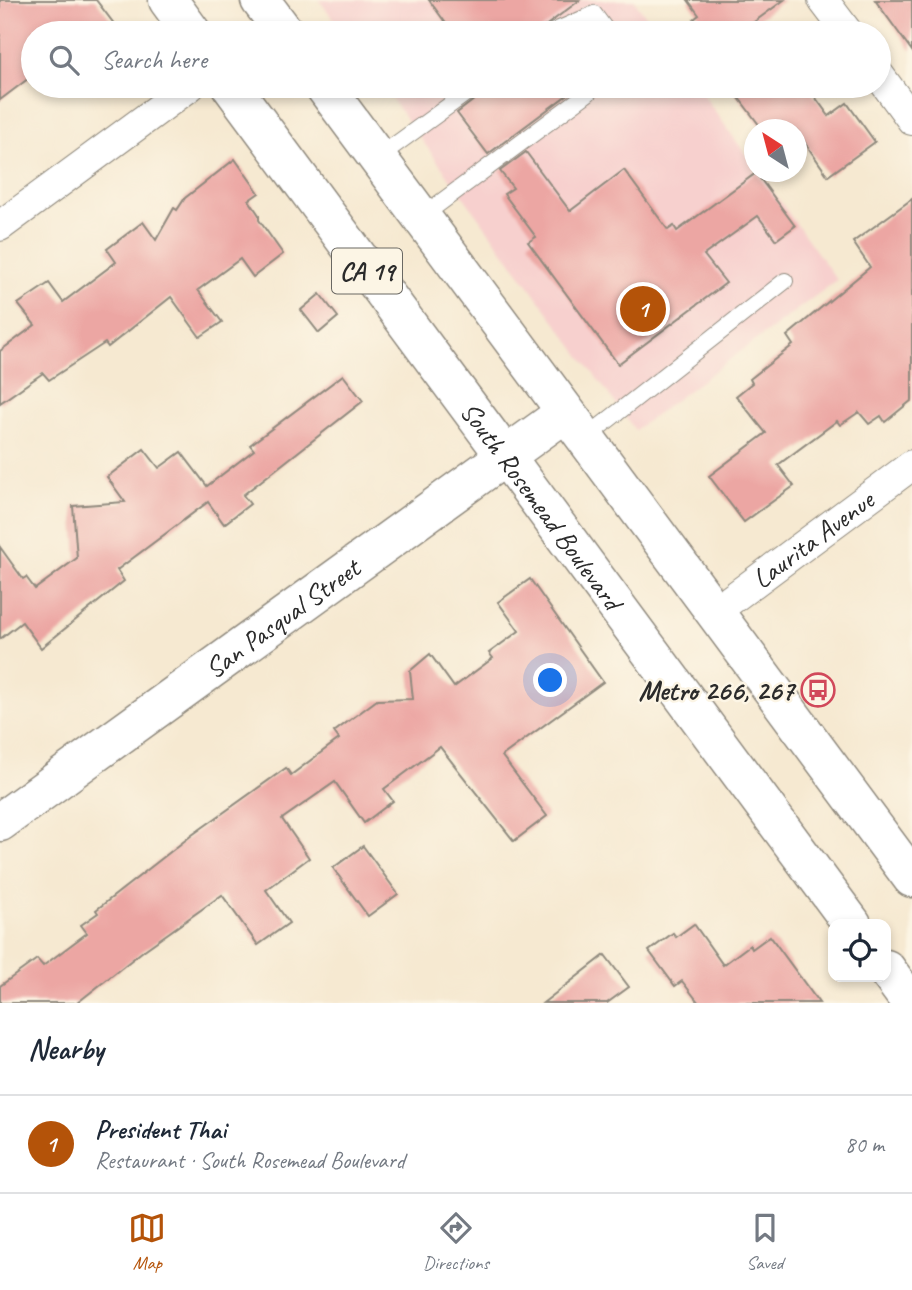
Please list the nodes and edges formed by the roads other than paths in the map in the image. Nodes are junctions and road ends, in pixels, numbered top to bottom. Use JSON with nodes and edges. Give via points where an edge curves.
{"nodes":[{"id":1,"x":168,"y":0,"type":"edge"},
{"id":2,"x":260,"y":0,"type":"edge"},
{"id":3,"x":823,"y":0,"type":"edge"},
{"id":4,"x":183,"y":21,"type":"edge"},
{"id":5,"x":276,"y":21,"type":"edge"},
{"id":6,"x":578,"y":21,"type":"edge"},
{"id":7,"x":599,"y":21,"type":"edge"},
{"id":8,"x":839,"y":21,"type":"edge"},
{"id":9,"x":891,"y":91,"type":"edge"},
{"id":10,"x":175,"y":98,"type":"edge"},
{"id":11,"x":240,"y":98,"type":"edge"},
{"id":12,"x":333,"y":98,"type":"edge"},
{"id":13,"x":460,"y":98,"type":"edge"},
{"id":14,"x":582,"y":98,"type":"edge"},
{"id":15,"x":912,"y":120,"type":"edge"},
{"id":16,"x":377,"y":158,"type":"junction"},
{"id":17,"x":421,"y":218,"type":"junction"},
{"id":18,"x":0,"y":226,"type":"edge"},
{"id":19,"x":785,"y":281,"type":"dead end"},
{"id":20,"x":575,"y":426,"type":"junction"},
{"id":21,"x":503,"y":456,"type":"junction"},
{"id":22,"x":912,"y":464,"type":"edge"},
{"id":23,"x":713,"y":613,"type":"junction"},
{"id":24,"x":0,"y":822,"type":"edge"},
{"id":25,"x":912,"y":877,"type":"edge"},
{"id":26,"x":848,"y":919,"type":"edge"},
{"id":27,"x":891,"y":977,"type":"edge"},
{"id":28,"x":911,"y":1003,"type":"edge"}],
"edges":[{"from":1,"to":4,"type":"main road"},
{"from":2,"to":5,"type":"main road"},
{"from":3,"to":8,"type":"street"},
{"from":6,"to":7,"type":"lane","via":[[594,14]]},
{"from":9,"to":15,"type":"street"},
{"from":10,"to":18,"type":"street"},
{"from":11,"to":21,"type":"main road","name":"South Rosemead Boulevard","number":"CA 19"},
{"from":12,"to":16,"type":"main road","number":"CA 19"},
{"from":13,"to":16,"type":"lane"},
{"from":14,"to":17,"type":"lane"},
{"from":16,"to":17,"type":"main road","number":"CA 19"},
{"from":17,"to":20,"type":"main road","number":"CA 19"},
{"from":19,"to":20,"type":"lane"},
{"from":20,"to":21,"type":"main road","name":"San Pasqual Street"},
{"from":20,"to":23,"type":"main road","number":"CA 19"},
{"from":21,"to":24,"type":"main road","name":"San Pasqual Street"},
{"from":21,"to":26,"type":"main road","name":"South Rosemead Boulevard","number":"CA 19"},
{"from":22,"to":23,"type":"street","name":"Laurita Avenue"},
{"from":23,"to":25,"type":"main road","number":"CA 19"},
{"from":27,"to":28,"type":"main road"}]}
